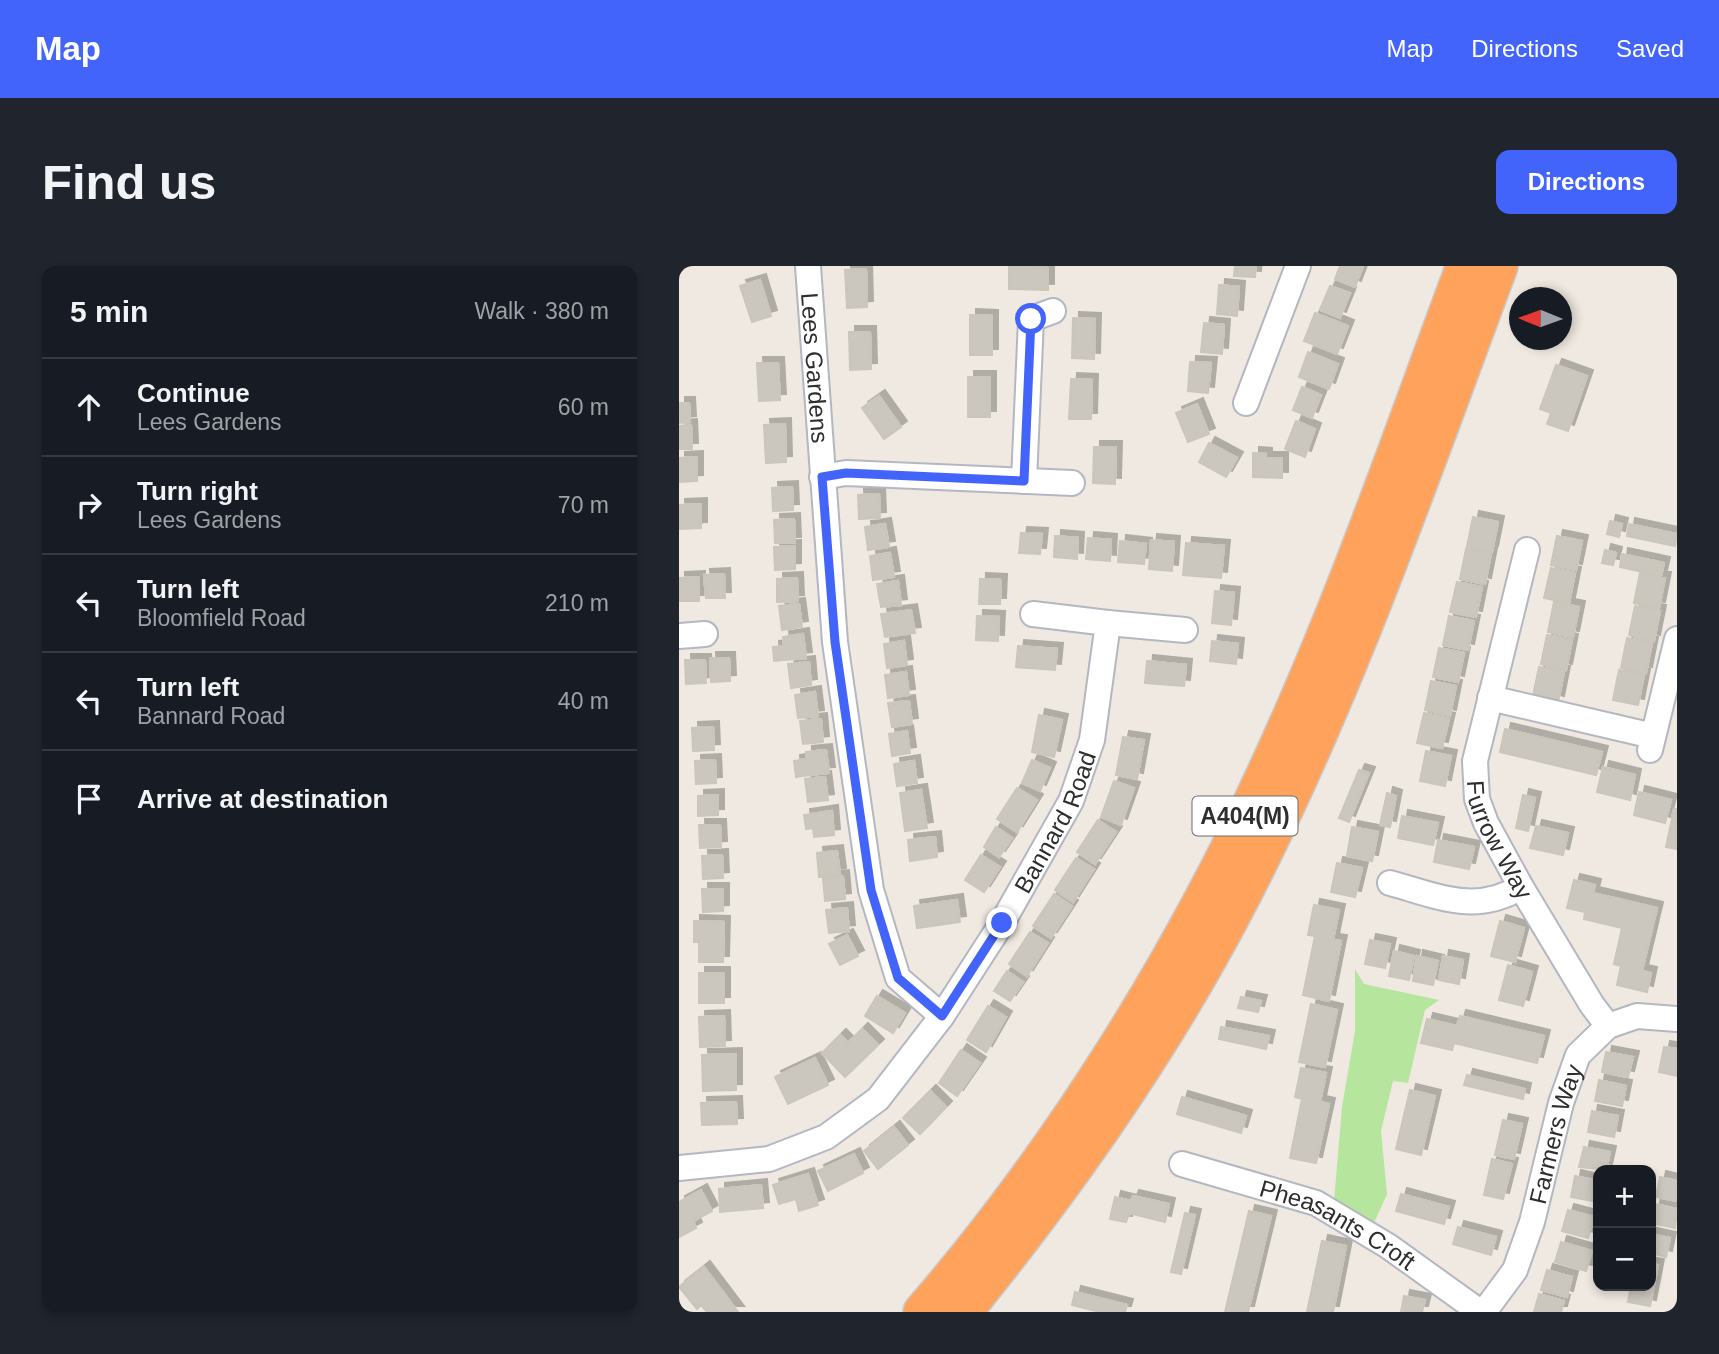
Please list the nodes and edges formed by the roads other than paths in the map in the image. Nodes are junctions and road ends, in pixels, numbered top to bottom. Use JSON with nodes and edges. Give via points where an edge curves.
{"nodes":[{"id":1,"x":808,"y":266,"type":"edge"},
{"id":2,"x":1298,"y":266,"type":"edge"},
{"id":3,"x":1465,"y":266,"type":"edge"},
{"id":4,"x":1499,"y":266,"type":"edge"},
{"id":5,"x":1053,"y":311,"type":"dead end"},
{"id":6,"x":1246,"y":403,"type":"dead end"},
{"id":7,"x":822,"y":477,"type":"junction"},
{"id":8,"x":1024,"y":481,"type":"junction"},
{"id":9,"x":1072,"y":483,"type":"dead end"},
{"id":10,"x":1527,"y":550,"type":"dead end"},
{"id":11,"x":1033,"y":614,"type":"dead end"},
{"id":12,"x":1108,"y":623,"type":"junction"},
{"id":13,"x":1185,"y":630,"type":"dead end"},
{"id":14,"x":705,"y":634,"type":"dead end"},
{"id":15,"x":679,"y":636,"type":"edge"},
{"id":16,"x":1677,"y":639,"type":"edge"},
{"id":17,"x":1490,"y":698,"type":"junction"},
{"id":18,"x":1390,"y":883,"type":"dead end"},
{"id":19,"x":1521,"y":887,"type":"junction"},
{"id":20,"x":942,"y":1016,"type":"junction"},
{"id":21,"x":1677,"y":1018,"type":"edge"},
{"id":22,"x":1608,"y":1026,"type":"junction"},
{"id":23,"x":1182,"y":1164,"type":"dead end"},
{"id":24,"x":679,"y":1168,"type":"edge"},
{"id":25,"x":922,"y":1312,"type":"edge"},
{"id":26,"x":963,"y":1312,"type":"edge"},
{"id":27,"x":1482,"y":1312,"type":"edge"}],
"edges":[{"from":1,"to":7,"type":"street","name":"Lees Gardens"},
{"from":2,"to":6,"type":"street"},
{"from":3,"to":25,"type":"highway","number":"A404(M)","via":[[1305,686],[1200,905],[1085,1094],[982,1238]]},
{"from":4,"to":26,"type":"highway","number":"A404(M)","via":[[1352,658],[1234,911],[1128,1088],[1047,1205]]},
{"from":5,"to":8,"type":"street","via":[[1031,319]]},
{"from":7,"to":8,"type":"street","name":"Lees Gardens","via":[[846,473]]},
{"from":7,"to":20,"type":"street","via":[[835,642],[871,890],[898,978]]},
{"from":8,"to":9,"type":"street","name":"Lees Gardens"},
{"from":10,"to":17,"type":"street","name":"Furrow Way"},
{"from":11,"to":12,"type":"street"},
{"from":12,"to":13,"type":"street"},
{"from":12,"to":20,"type":"street","name":"Bannard Road","via":[[1092,740],[1071,801],[1002,923]]},
{"from":14,"to":15,"type":"street"},
{"from":16,"to":17,"type":"street","via":[[1652,743]]},
{"from":17,"to":19,"type":"street","name":"Furrow Way","via":[[1475,761],[1477,799]]},
{"from":18,"to":19,"type":"street","via":[[1464,902],[1500,900]]},
{"from":19,"to":22,"type":"street","name":"Furrow Way"},
{"from":20,"to":24,"type":"street","name":"Bannard Road","via":[[878,1099],[827,1137],[769,1158]]},
{"from":21,"to":22,"type":"street","name":"Farmers Way","via":[[1637,1016]]},
{"from":22,"to":27,"type":"street","name":"Farmers Way","via":[[1578,1055],[1515,1270]]},
{"from":23,"to":27,"type":"street","name":"Pheasants Croft","via":[[1316,1203],[1388,1246]]}]}
